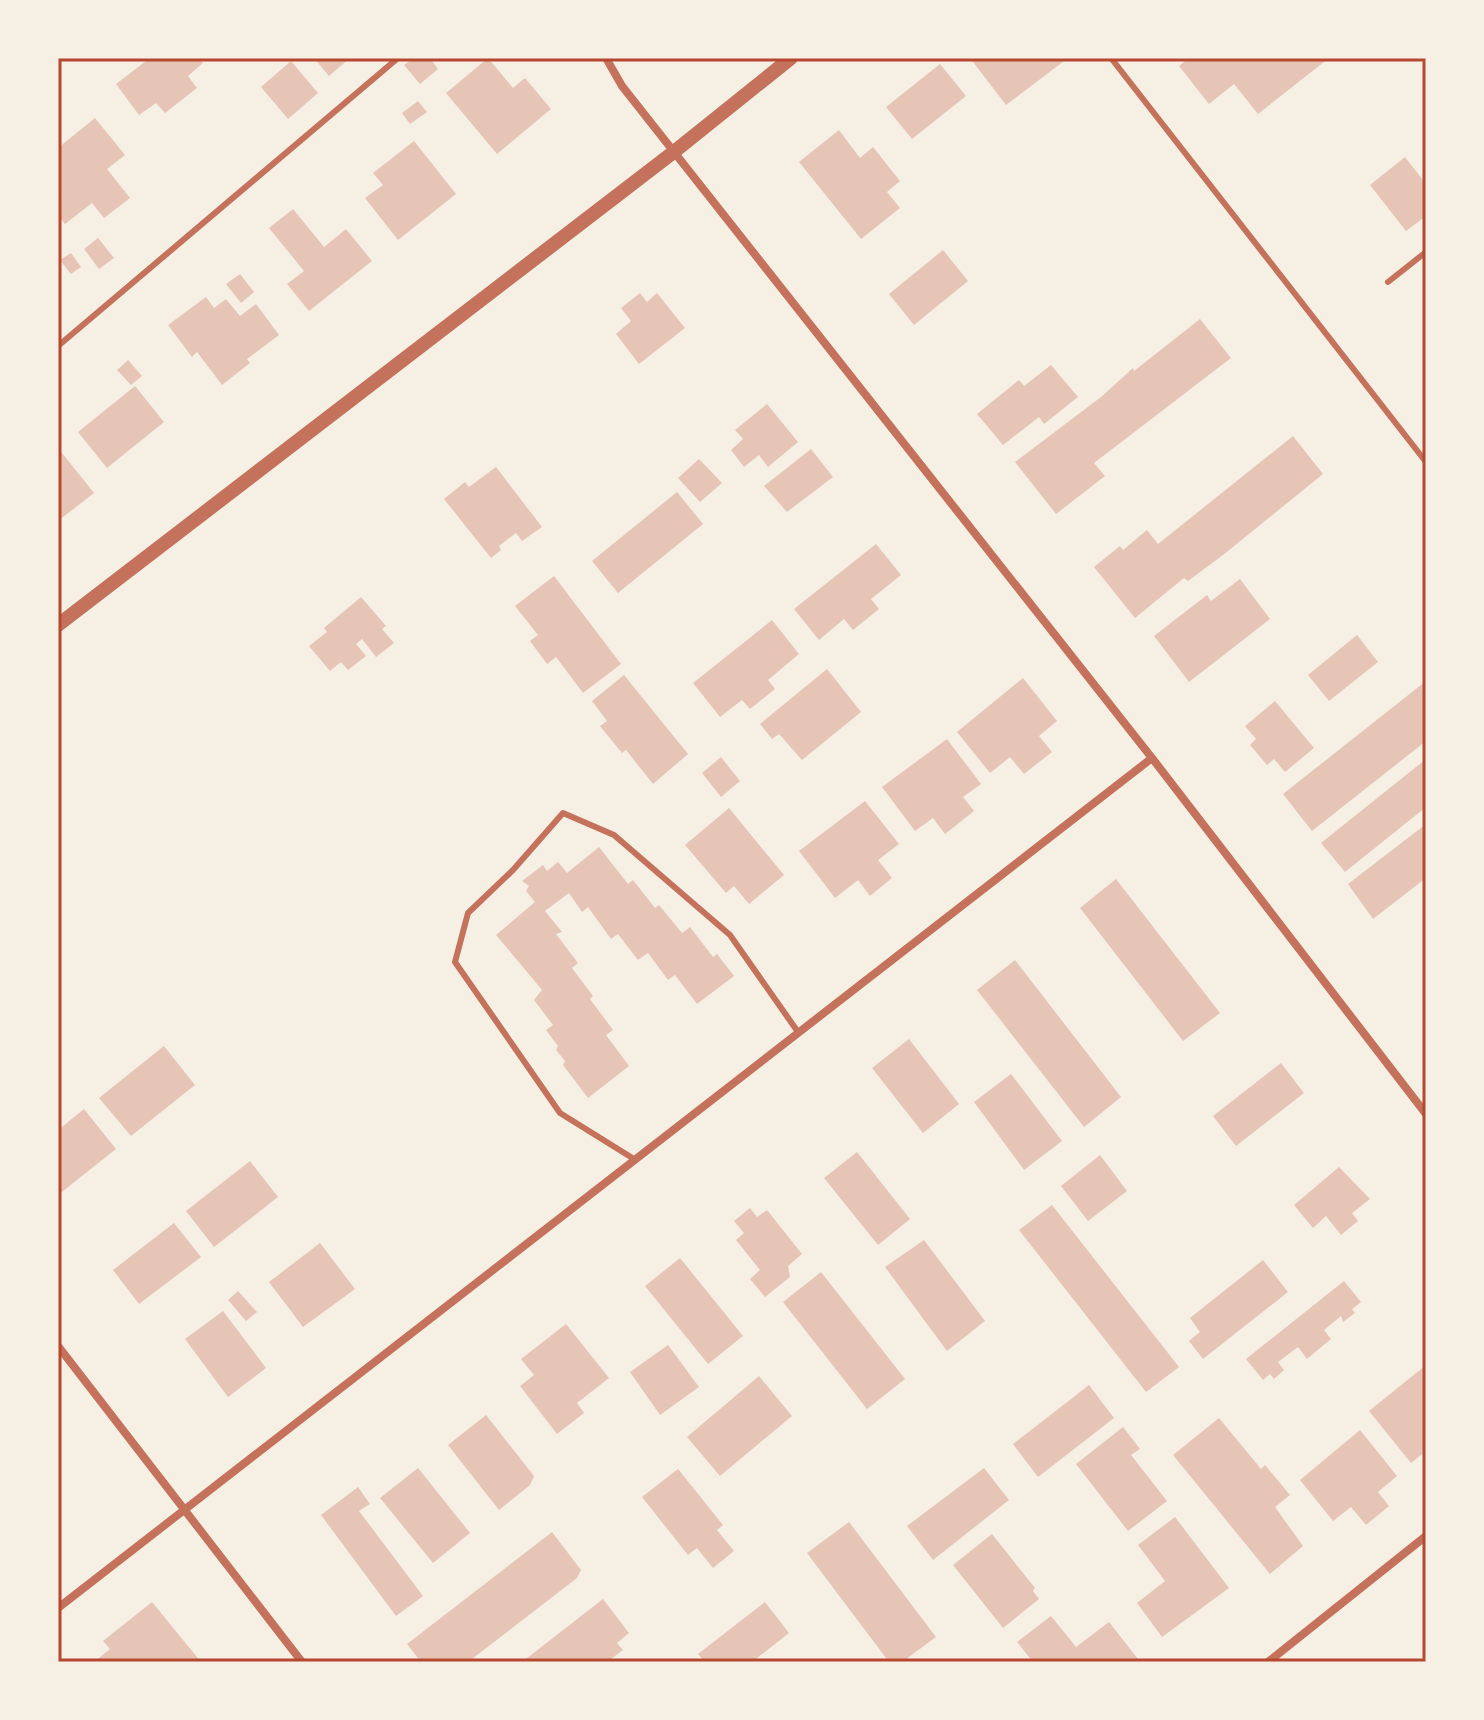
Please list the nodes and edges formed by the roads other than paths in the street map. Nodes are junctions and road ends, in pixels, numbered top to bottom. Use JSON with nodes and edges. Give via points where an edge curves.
{"nodes":[{"id":1,"x":398,"y":58,"type":"edge"},
{"id":2,"x":606,"y":58,"type":"edge"},
{"id":3,"x":791,"y":58,"type":"edge"},
{"id":4,"x":1111,"y":58,"type":"edge"},
{"id":5,"x":675,"y":151,"type":"junction"},
{"id":6,"x":1426,"y":252,"type":"edge"},
{"id":7,"x":1388,"y":282,"type":"dead end"},
{"id":8,"x":58,"y":346,"type":"edge"},
{"id":9,"x":1426,"y":462,"type":"edge"},
{"id":10,"x":58,"y":625,"type":"edge"},
{"id":11,"x":1152,"y":758,"type":"junction"},
{"id":12,"x":798,"y":1032,"type":"junction"},
{"id":13,"x":1426,"y":1114,"type":"edge"},
{"id":14,"x":634,"y":1159,"type":"junction"},
{"id":15,"x":58,"y":1346,"type":"edge"},
{"id":16,"x":183,"y":1510,"type":"junction"},
{"id":17,"x":1426,"y":1536,"type":"edge"},
{"id":18,"x":58,"y":1608,"type":"edge"},
{"id":19,"x":302,"y":1662,"type":"edge"},
{"id":20,"x":1268,"y":1662,"type":"edge"}],
"edges":[{"from":1,"to":8,"type":"lane"},
{"from":2,"to":5,"type":"street"},
{"from":3,"to":5,"type":"street"},
{"from":4,"to":9,"type":"lane"},
{"from":5,"to":10,"type":"street"},
{"from":5,"to":11,"type":"street"},
{"from":6,"to":7,"type":"lane"},
{"from":11,"to":12,"type":"street"},
{"from":11,"to":13,"type":"street"},
{"from":12,"to":14,"type":"street"},
{"from":12,"to":14,"type":"lane","via":[[730,935],[614,835],[563,813],[468,913],[455,962],[560,1113]]},
{"from":14,"to":16,"type":"street"},
{"from":15,"to":16,"type":"street"},
{"from":16,"to":18,"type":"street"},
{"from":16,"to":19,"type":"street"},
{"from":17,"to":20,"type":"street"}]}
